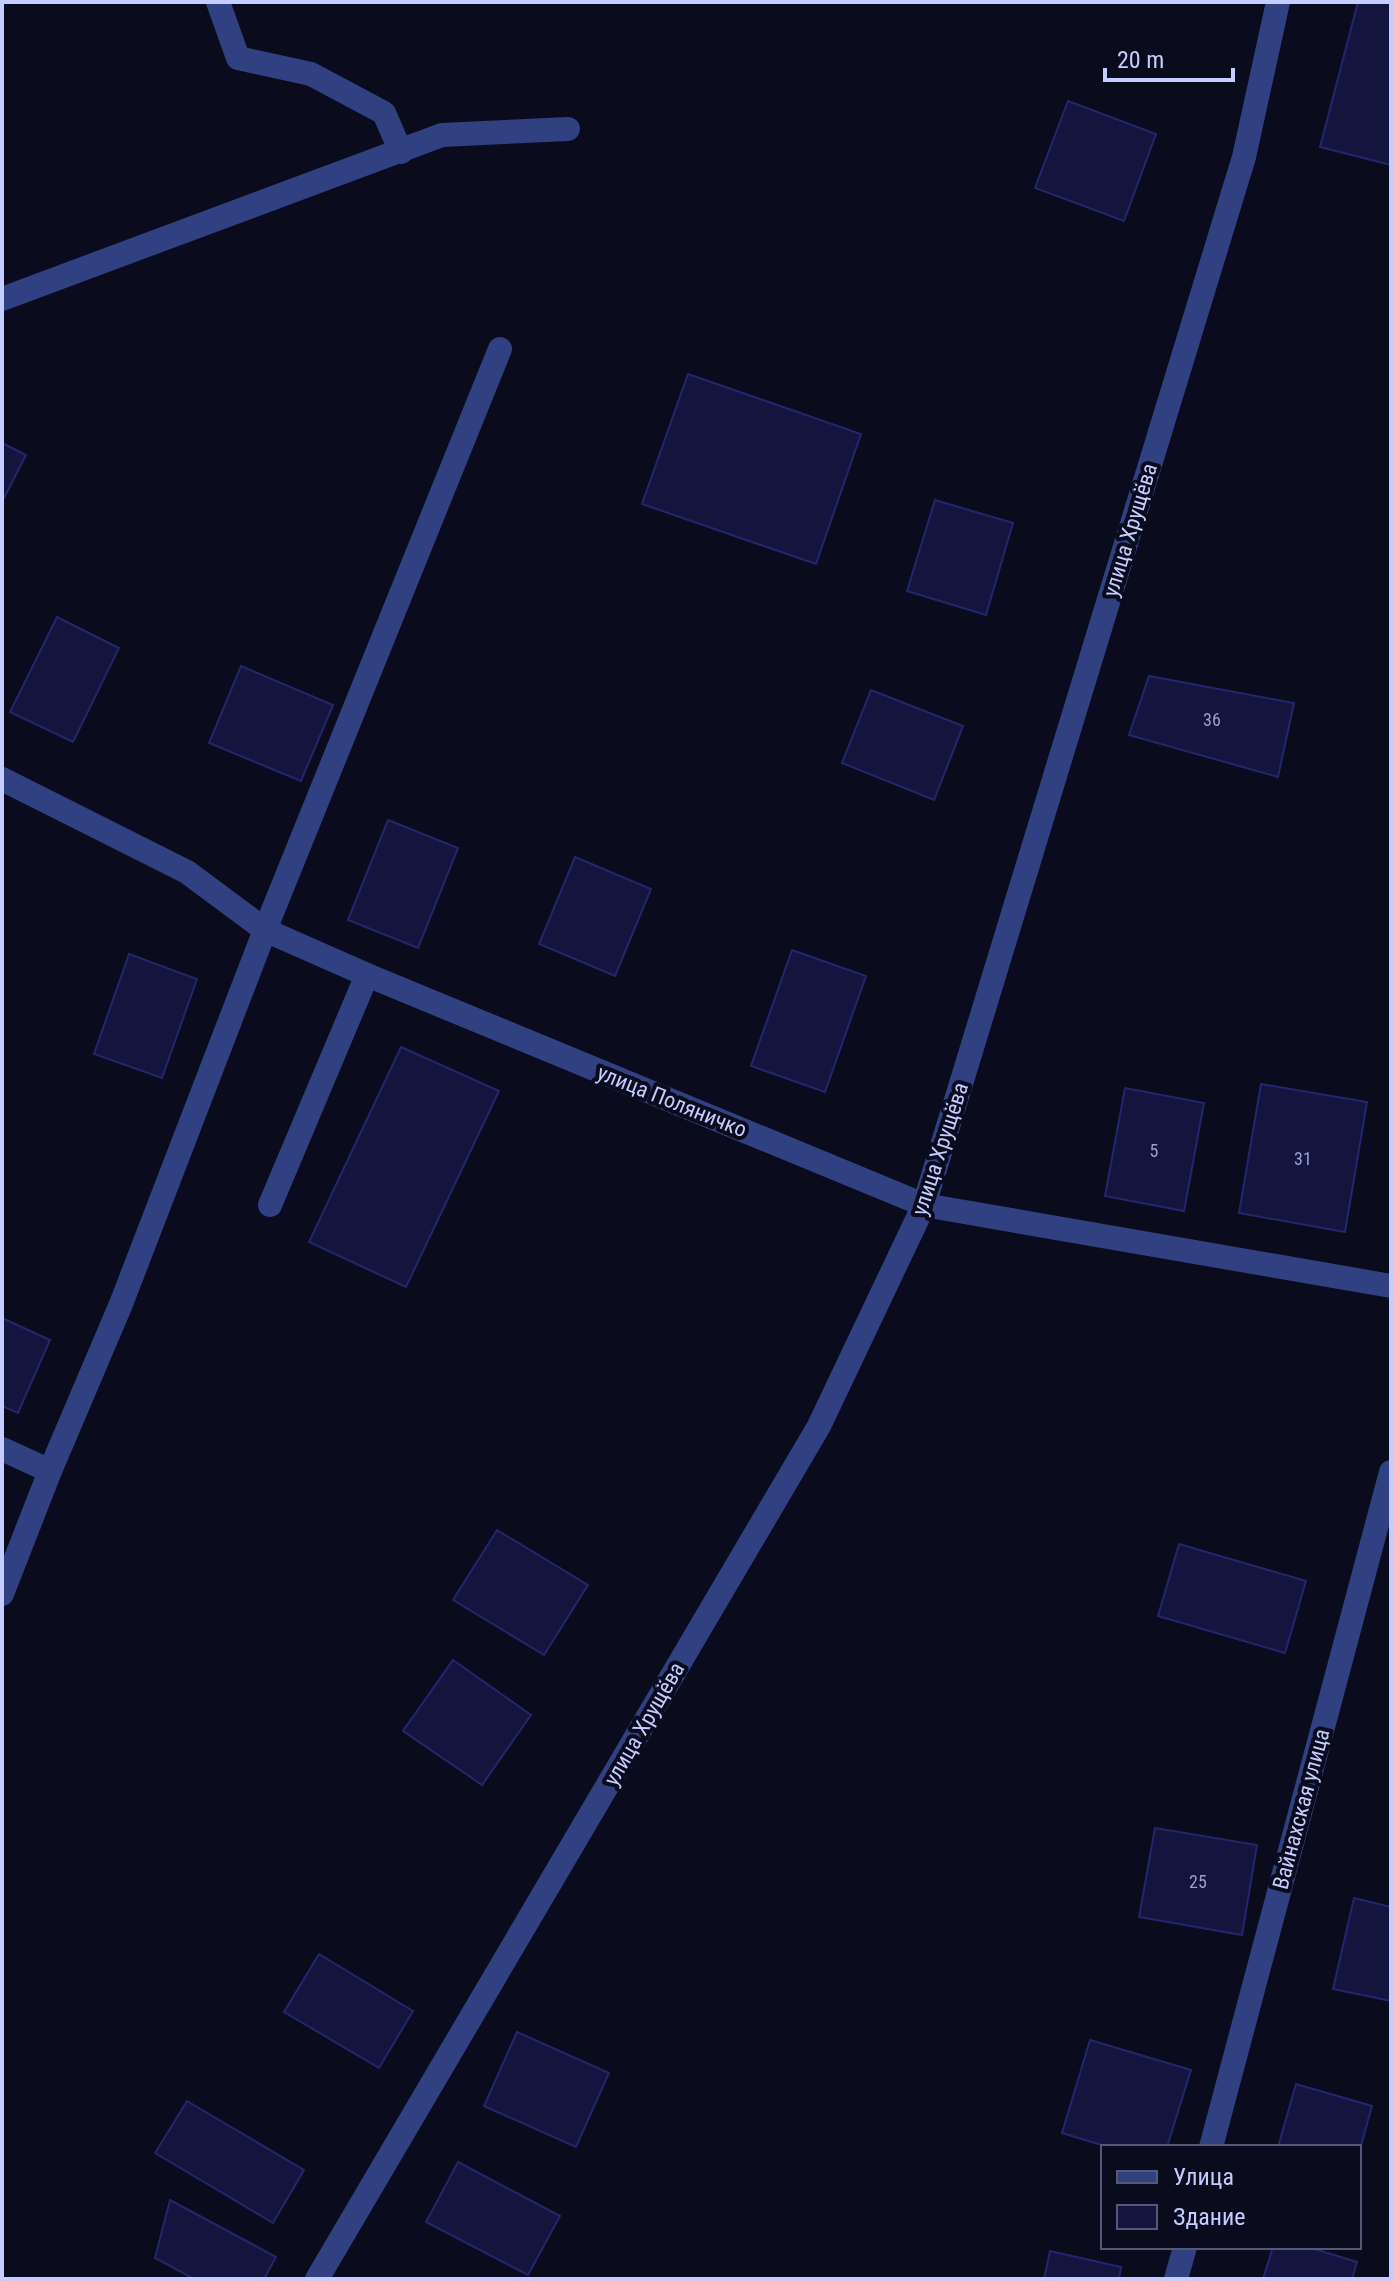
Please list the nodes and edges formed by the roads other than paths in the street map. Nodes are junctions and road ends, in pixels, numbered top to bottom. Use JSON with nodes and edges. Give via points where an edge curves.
{"nodes":[{"id":1,"x":218,"y":2,"type":"edge"},
{"id":2,"x":1278,"y":2,"type":"edge"},
{"id":3,"x":568,"y":129,"type":"dead end"},
{"id":4,"x":401,"y":152,"type":"junction"},
{"id":5,"x":2,"y":299,"type":"edge"},
{"id":6,"x":500,"y":349,"type":"dead end"},
{"id":7,"x":2,"y":779,"type":"edge"},
{"id":8,"x":265,"y":930,"type":"junction"},
{"id":9,"x":367,"y":975,"type":"junction"},
{"id":10,"x":270,"y":1205,"type":"dead end"},
{"id":11,"x":924,"y":1205,"type":"junction"},
{"id":12,"x":1391,"y":1286,"type":"edge"},
{"id":13,"x":2,"y":1449,"type":"edge"},
{"id":14,"x":50,"y":1471,"type":"junction"},
{"id":15,"x":1391,"y":1472,"type":"edge"},
{"id":16,"x":2,"y":1594,"type":"edge"},
{"id":17,"x":1212,"y":2145,"type":"edge"},
{"id":18,"x":1184,"y":2249,"type":"edge"},
{"id":19,"x":317,"y":2279,"type":"edge"},
{"id":20,"x":1176,"y":2279,"type":"edge"}],
"edges":[{"from":1,"to":4,"type":"street","via":[[238,58],[311,74],[384,113]]},
{"from":2,"to":11,"type":"street","name":"улица Хрущёва","via":[[1244,157]]},
{"from":3,"to":4,"type":"street","via":[[442,135]]},
{"from":4,"to":5,"type":"street"},
{"from":6,"to":8,"type":"street"},
{"from":7,"to":8,"type":"street","name":"улица Поляничко","via":[[187,872]]},
{"from":8,"to":9,"type":"street","name":"улица Поляничко"},
{"from":8,"to":14,"type":"street","via":[[121,1304]]},
{"from":9,"to":10,"type":"street"},
{"from":9,"to":11,"type":"street","name":"улица Поляничко"},
{"from":11,"to":12,"type":"street","name":"улица Поляничко"},
{"from":11,"to":19,"type":"street","name":"улица Хрущёва","via":[[819,1426]]},
{"from":13,"to":14,"type":"street"},
{"from":14,"to":16,"type":"street"},
{"from":15,"to":17,"type":"street","name":"Вайнахская улица"},
{"from":18,"to":20,"type":"street"}]}
